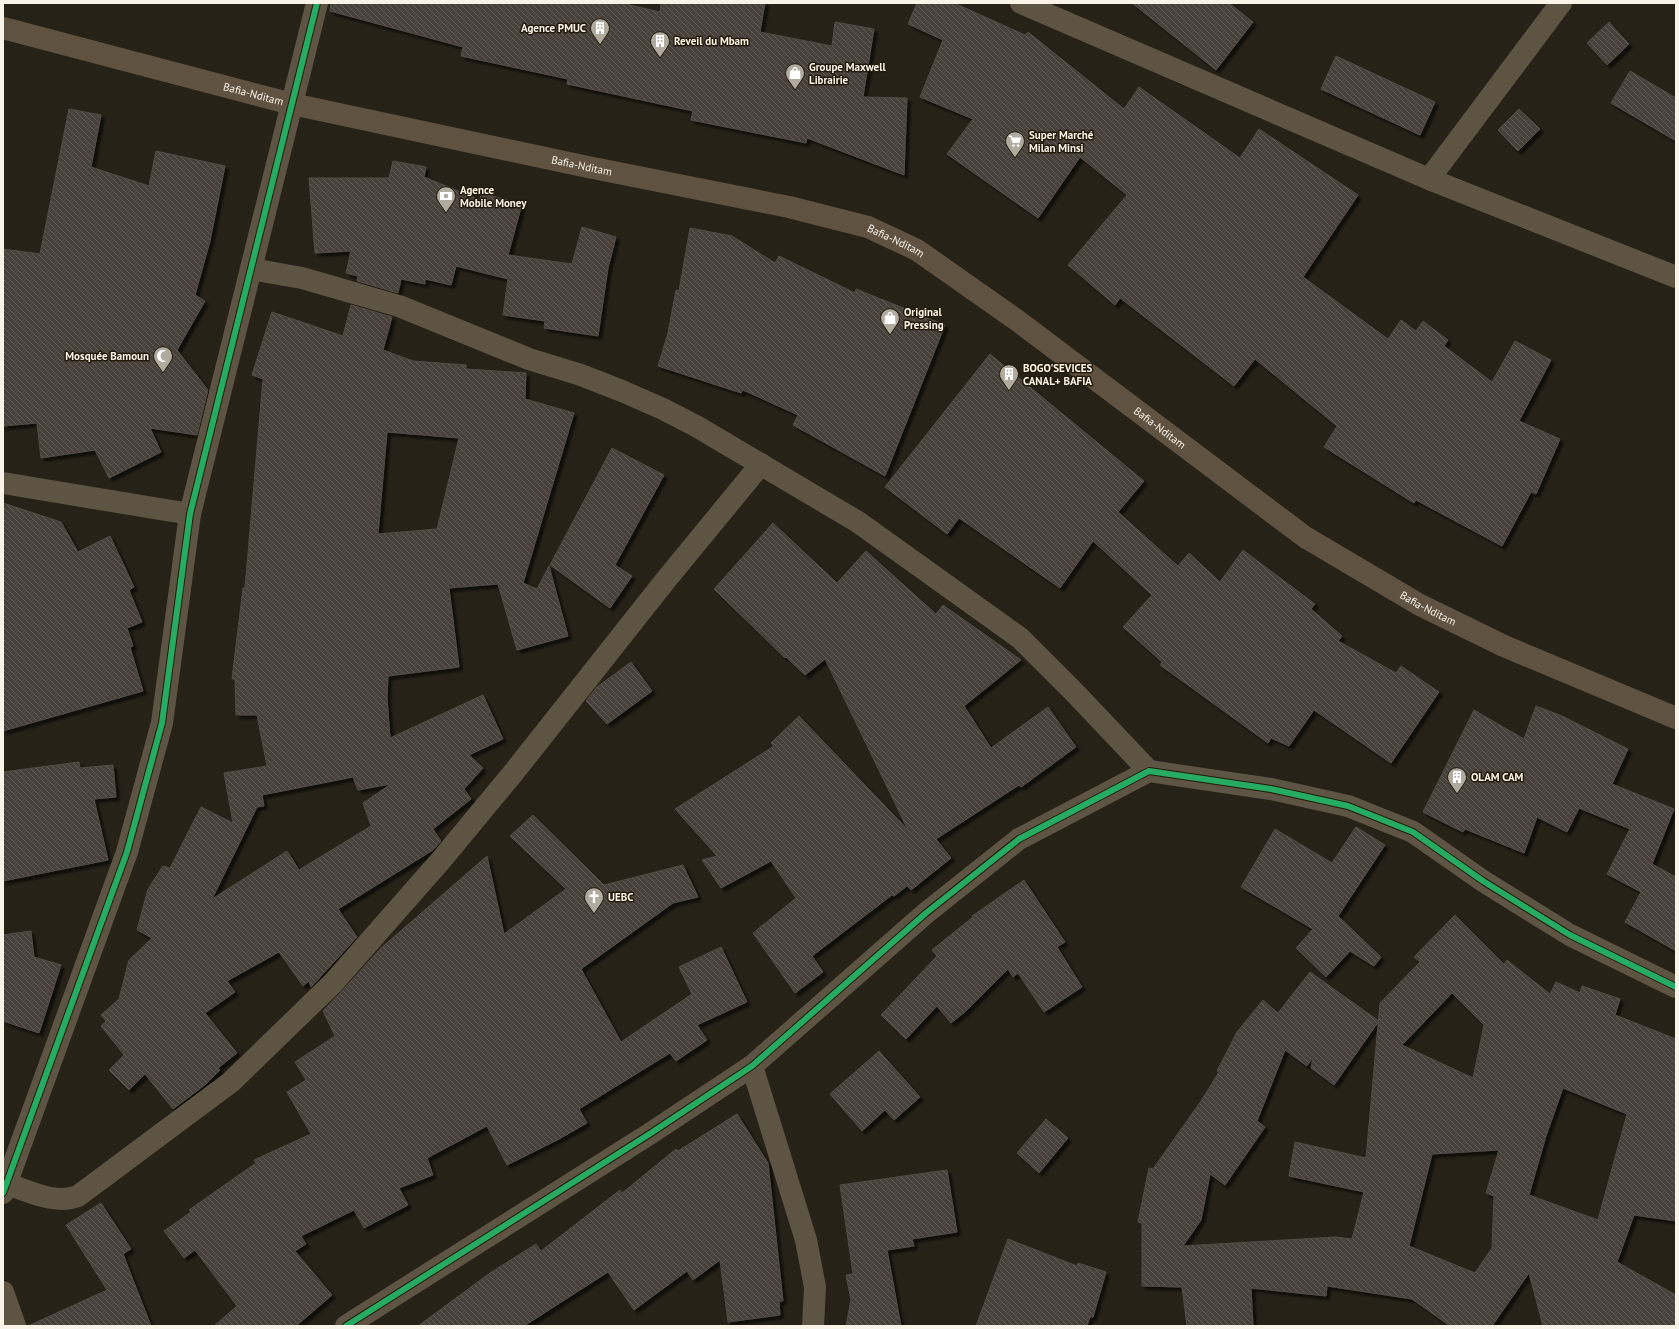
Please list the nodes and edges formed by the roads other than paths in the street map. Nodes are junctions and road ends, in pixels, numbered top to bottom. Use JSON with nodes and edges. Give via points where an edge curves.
{"nodes":[{"id":1,"x":317,"y":3,"type":"edge"},
{"id":2,"x":1021,"y":3,"type":"edge"},
{"id":3,"x":1561,"y":3,"type":"edge"},
{"id":4,"x":3,"y":28,"type":"edge"},
{"id":5,"x":292,"y":104,"type":"junction"},
{"id":6,"x":1429,"y":179,"type":"junction"},
{"id":7,"x":251,"y":269,"type":"junction"},
{"id":8,"x":1676,"y":277,"type":"edge"},
{"id":9,"x":761,"y":464,"type":"junction"},
{"id":10,"x":3,"y":483,"type":"edge"},
{"id":11,"x":190,"y":514,"type":"junction"},
{"id":12,"x":1676,"y":718,"type":"edge"},
{"id":13,"x":1149,"y":771,"type":"junction"},
{"id":14,"x":1676,"y":987,"type":"edge"},
{"id":15,"x":752,"y":1066,"type":"junction"},
{"id":16,"x":5,"y":1189,"type":"edge"},
{"id":17,"x":3,"y":1292,"type":"edge"},
{"id":18,"x":15,"y":1326,"type":"edge"},
{"id":19,"x":346,"y":1326,"type":"edge"},
{"id":20,"x":813,"y":1326,"type":"edge"}],
"edges":[{"from":1,"to":5,"type":"street"},
{"from":2,"to":6,"type":"street"},
{"from":3,"to":6,"type":"street"},
{"from":4,"to":5,"type":"main road","name":"Bafia-Nditam"},
{"from":5,"to":7,"type":"street"},
{"from":5,"to":12,"type":"main road","name":"Bafia-Nditam","via":[[789,207],[868,227],[917,250],[1018,321],[1305,537],[1420,605],[1497,642]]},
{"from":6,"to":8,"type":"street"},
{"from":7,"to":9,"type":"street","via":[[302,278],[399,306],[529,359],[581,375],[663,409]]},
{"from":7,"to":11,"type":"street"},
{"from":9,"to":13,"type":"street","via":[[858,522],[1020,638]]},
{"from":9,"to":16,"type":"street","via":[[447,854],[333,983],[278,1037],[231,1082],[78,1196],[58,1200]]},
{"from":10,"to":11,"type":"street"},
{"from":11,"to":16,"type":"street","via":[[162,723],[127,852]]},
{"from":13,"to":14,"type":"street","via":[[1271,789],[1348,806],[1413,832],[1483,881],[1570,935]]},
{"from":13,"to":15,"type":"street","via":[[1019,839],[926,913]]},
{"from":15,"to":19,"type":"street"},
{"from":15,"to":20,"type":"street","via":[[806,1240],[815,1287]]},
{"from":17,"to":18,"type":"street"}]}
